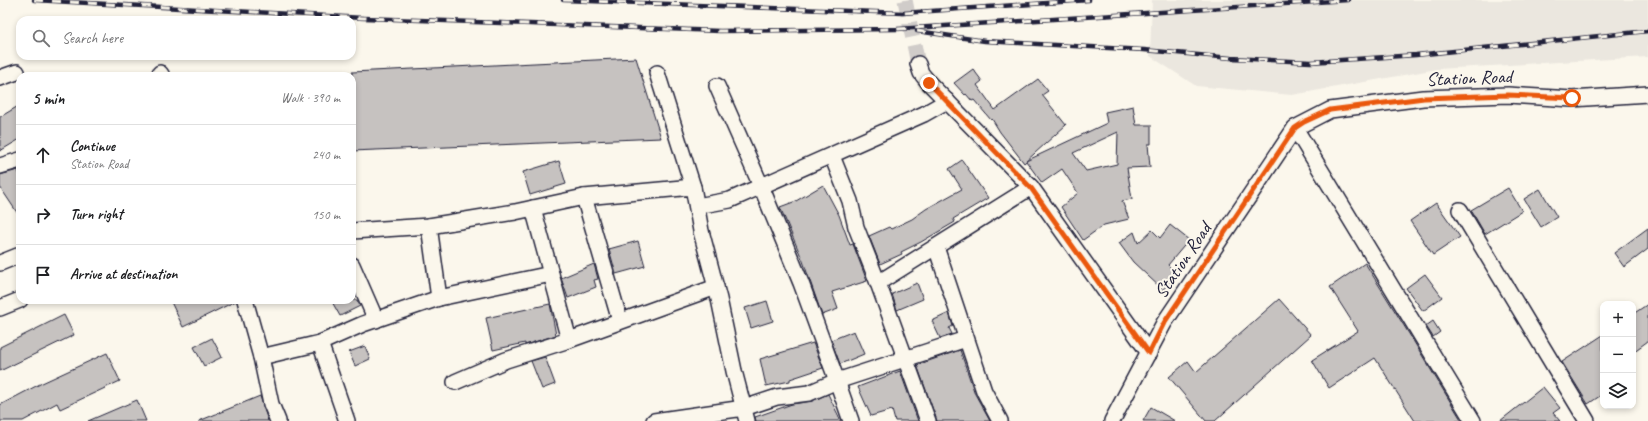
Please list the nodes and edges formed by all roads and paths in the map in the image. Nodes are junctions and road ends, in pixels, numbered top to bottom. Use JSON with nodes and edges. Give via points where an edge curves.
{"nodes":[{"id":1,"x":918,"y":64,"type":"tunnel mouth"},
{"id":2,"x":16,"y":72,"type":"dead end"},
{"id":3,"x":657,"y":73,"type":"dead end"},
{"id":4,"x":0,"y":78,"type":"edge"},
{"id":5,"x":717,"y":86,"type":"dead end"},
{"id":6,"x":1648,"y":94,"type":"edge"},
{"id":7,"x":947,"y":101,"type":"junction"},
{"id":8,"x":1295,"y":128,"type":"junction"},
{"id":9,"x":832,"y":156,"type":"junction"},
{"id":10,"x":16,"y":161,"type":"edge"},
{"id":11,"x":0,"y":166,"type":"edge"},
{"id":12,"x":762,"y":186,"type":"junction"},
{"id":13,"x":693,"y":187,"type":"junction"},
{"id":14,"x":1031,"y":188,"type":"junction"},
{"id":15,"x":584,"y":197,"type":"junction"},
{"id":16,"x":697,"y":206,"type":"junction"},
{"id":17,"x":533,"y":208,"type":"junction"},
{"id":18,"x":1460,"y":210,"type":"dead end"},
{"id":19,"x":429,"y":226,"type":"junction"},
{"id":20,"x":356,"y":231,"type":"edge"},
{"id":21,"x":936,"y":247,"type":"junction"},
{"id":22,"x":16,"y":257,"type":"edge"},
{"id":23,"x":0,"y":263,"type":"edge"},
{"id":24,"x":356,"y":274,"type":"edge"},
{"id":25,"x":551,"y":274,"type":"junction"},
{"id":26,"x":878,"y":283,"type":"junction"},
{"id":27,"x":716,"y":287,"type":"junction"},
{"id":28,"x":439,"y":298,"type":"junction"},
{"id":29,"x":16,"y":302,"type":"edge"},
{"id":30,"x":246,"y":304,"type":"edge"},
{"id":31,"x":0,"y":308,"type":"edge"},
{"id":32,"x":376,"y":320,"type":"junction"},
{"id":33,"x":620,"y":320,"type":"junction"},
{"id":34,"x":966,"y":339,"type":"junction"},
{"id":35,"x":569,"y":340,"type":"junction"},
{"id":36,"x":320,"y":343,"type":"junction"},
{"id":37,"x":1149,"y":353,"type":"junction"},
{"id":38,"x":261,"y":357,"type":"junction"},
{"id":39,"x":906,"y":359,"type":"junction"},
{"id":40,"x":837,"y":381,"type":"junction"},
{"id":41,"x":455,"y":382,"type":"dead end"},
{"id":42,"x":746,"y":414,"type":"edge"},
{"id":43,"x":278,"y":421,"type":"edge"},
{"id":44,"x":347,"y":421,"type":"edge"},
{"id":45,"x":654,"y":421,"type":"edge"},
{"id":46,"x":851,"y":421,"type":"edge"},
{"id":47,"x":928,"y":421,"type":"edge"},
{"id":48,"x":1000,"y":421,"type":"edge"},
{"id":49,"x":1112,"y":421,"type":"edge"},
{"id":50,"x":1473,"y":421,"type":"edge"},
{"id":51,"x":1587,"y":421,"type":"edge"}],
"edges":[{"from":1,"to":7,"type":"street","via":[[921,73]]},
{"from":2,"to":4,"type":"street"},
{"from":3,"to":13,"type":"street"},
{"from":5,"to":12,"type":"street"},
{"from":6,"to":8,"type":"street","name":"Station Road","via":[[1572,98],[1508,95],[1424,98],[1330,110]]},
{"from":7,"to":9,"type":"street"},
{"from":7,"to":14,"type":"street"},
{"from":8,"to":37,"type":"street","name":"Station Road","via":[[1164,323]]},
{"from":8,"to":50,"type":"street"},
{"from":9,"to":12,"type":"street"},
{"from":9,"to":26,"type":"street"},
{"from":10,"to":11,"type":"street"},
{"from":12,"to":16,"type":"street","via":[[730,200]]},
{"from":12,"to":40,"type":"street"},
{"from":13,"to":15,"type":"street"},
{"from":13,"to":16,"type":"street"},
{"from":14,"to":21,"type":"street"},
{"from":14,"to":37,"type":"street"},
{"from":15,"to":17,"type":"street"},
{"from":15,"to":33,"type":"street"},
{"from":16,"to":27,"type":"street"},
{"from":17,"to":19,"type":"street"},
{"from":17,"to":25,"type":"street"},
{"from":18,"to":51,"type":"street"},
{"from":19,"to":20,"type":"street"},
{"from":19,"to":28,"type":"street"},
{"from":21,"to":26,"type":"street"},
{"from":21,"to":34,"type":"street"},
{"from":22,"to":23,"type":"street"},
{"from":24,"to":32,"type":"street"},
{"from":25,"to":28,"type":"street"},
{"from":25,"to":35,"type":"street"},
{"from":26,"to":39,"type":"street"},
{"from":27,"to":33,"type":"street"},
{"from":27,"to":42,"type":"street"},
{"from":28,"to":32,"type":"street"},
{"from":29,"to":31,"type":"street"},
{"from":30,"to":38,"type":"street"},
{"from":32,"to":36,"type":"street"},
{"from":33,"to":35,"type":"street"},
{"from":34,"to":39,"type":"street"},
{"from":34,"to":48,"type":"street","via":[[984,391]]},
{"from":35,"to":41,"type":"street","via":[[506,360]]},
{"from":36,"to":38,"type":"street"},
{"from":36,"to":44,"type":"street"},
{"from":37,"to":49,"type":"street","name":"Station Road"},
{"from":38,"to":43,"type":"street","via":[[271,404]]},
{"from":39,"to":40,"type":"street"},
{"from":39,"to":47,"type":"street"},
{"from":40,"to":42,"type":"street","via":[[809,393],[777,397]]},
{"from":40,"to":46,"type":"street"},
{"from":42,"to":45,"type":"street"}]}
